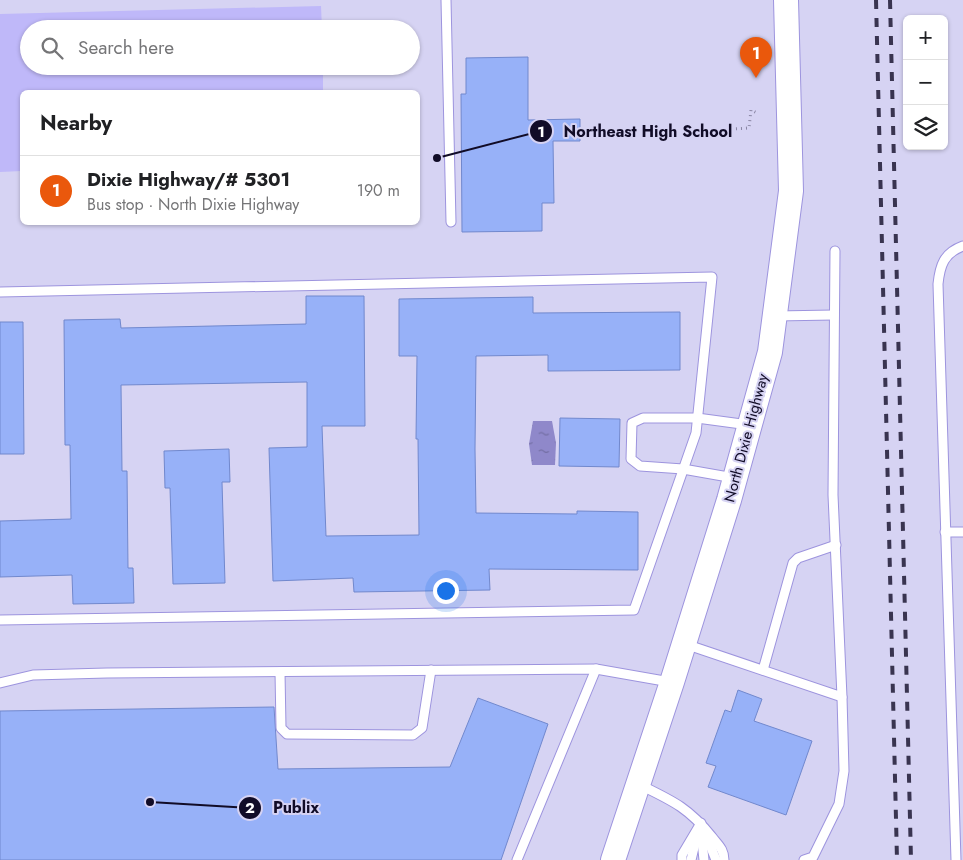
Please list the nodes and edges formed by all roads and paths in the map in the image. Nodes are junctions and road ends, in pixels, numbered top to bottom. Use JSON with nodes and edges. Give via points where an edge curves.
{"nodes":[{"id":1,"x":446,"y":0,"type":"edge"},
{"id":2,"x":786,"y":0,"type":"edge"},
{"id":3,"x":757,"y":113,"type":"dead end"},
{"id":4,"x":731,"y":129,"type":"dead end"},
{"id":5,"x":452,"y":222,"type":"dead end"},
{"id":6,"x":963,"y":246,"type":"edge"},
{"id":7,"x":835,"y":251,"type":"dead end"},
{"id":8,"x":0,"y":292,"type":"edge"},
{"id":9,"x":834,"y":315,"type":"junction"},
{"id":10,"x":774,"y":316,"type":"junction"},
{"id":11,"x":697,"y":418,"type":"junction"},
{"id":12,"x":750,"y":425,"type":"junction"},
{"id":13,"x":683,"y":469,"type":"junction"},
{"id":14,"x":735,"y":478,"type":"junction"},
{"id":15,"x":946,"y":532,"type":"junction"},
{"id":16,"x":963,"y":532,"type":"edge"},
{"id":17,"x":836,"y":546,"type":"junction"},
{"id":18,"x":0,"y":620,"type":"edge"},
{"id":19,"x":684,"y":644,"type":"junction"},
{"id":20,"x":596,"y":669,"type":"junction"},
{"id":21,"x":430,"y":670,"type":"junction"},
{"id":22,"x":763,"y":670,"type":"junction"},
{"id":23,"x":280,"y":672,"type":"junction"},
{"id":24,"x":0,"y":682,"type":"edge"},
{"id":25,"x":672,"y":682,"type":"junction"},
{"id":26,"x":842,"y":697,"type":"junction"},
{"id":27,"x":638,"y":784,"type":"junction"},
{"id":28,"x":700,"y":823,"type":"junction"},
{"id":29,"x":517,"y":860,"type":"edge"},
{"id":30,"x":613,"y":860,"type":"edge"},
{"id":31,"x":682,"y":860,"type":"edge"},
{"id":32,"x":692,"y":860,"type":"edge"},
{"id":33,"x":704,"y":860,"type":"edge"},
{"id":34,"x":716,"y":860,"type":"edge"},
{"id":35,"x":724,"y":860,"type":"edge"},
{"id":36,"x":804,"y":860,"type":"edge"},
{"id":37,"x":956,"y":860,"type":"edge"}],
"edges":[{"from":1,"to":5,"type":"lane"},
{"from":2,"to":10,"type":"main road","name":"North Dixie Highway","via":[[791,191]]},
{"from":3,"to":4,"type":"path","via":[[751,110],[749,128]]},
{"from":6,"to":15,"type":"lane","via":[[949,253],[940,268],[938,284]]},
{"from":7,"to":9,"type":"lane"},
{"from":8,"to":11,"type":"lane","via":[[712,277]]},
{"from":9,"to":10,"type":"lane"},
{"from":9,"to":17,"type":"lane"},
{"from":10,"to":12,"type":"main road","name":"North Dixie Highway","via":[[770,352]]},
{"from":11,"to":12,"type":"lane"},
{"from":11,"to":13,"type":"lane","via":[[696,433]]},
{"from":11,"to":13,"type":"lane","via":[[643,418],[632,423],[631,460],[640,466]]},
{"from":12,"to":14,"type":"main road","name":"North Dixie Highway"},
{"from":13,"to":14,"type":"lane"},
{"from":13,"to":18,"type":"lane","via":[[634,610]]},
{"from":14,"to":19,"type":"main road","name":"North Dixie Highway"},
{"from":15,"to":16,"type":"lane"},
{"from":15,"to":37,"type":"lane"},
{"from":17,"to":22,"type":"lane","via":[[798,558],[794,563]]},
{"from":17,"to":26,"type":"lane"},
{"from":19,"to":22,"type":"lane"},
{"from":19,"to":25,"type":"main road","name":"North Dixie Highway"},
{"from":20,"to":21,"type":"lane"},
{"from":20,"to":25,"type":"lane"},
{"from":20,"to":29,"type":"lane"},
{"from":21,"to":23,"type":"lane"},
{"from":21,"to":23,"type":"lane","via":[[422,728],[413,735],[287,734],[281,728]]},
{"from":22,"to":26,"type":"lane"},
{"from":23,"to":24,"type":"lane","via":[[33,675]]},
{"from":25,"to":27,"type":"main road","name":"North Dixie Highway"},
{"from":26,"to":36,"type":"lane","via":[[844,771],[840,804],[813,857]]},
{"from":27,"to":28,"type":"lane","via":[[684,808]]},
{"from":27,"to":30,"type":"main road","name":"North Dixie Highway"},
{"from":28,"to":31,"type":"lane"},
{"from":28,"to":32,"type":"lane"},
{"from":28,"to":33,"type":"lane"},
{"from":28,"to":34,"type":"lane"},
{"from":28,"to":35,"type":"lane","via":[[724,852]]}]}
